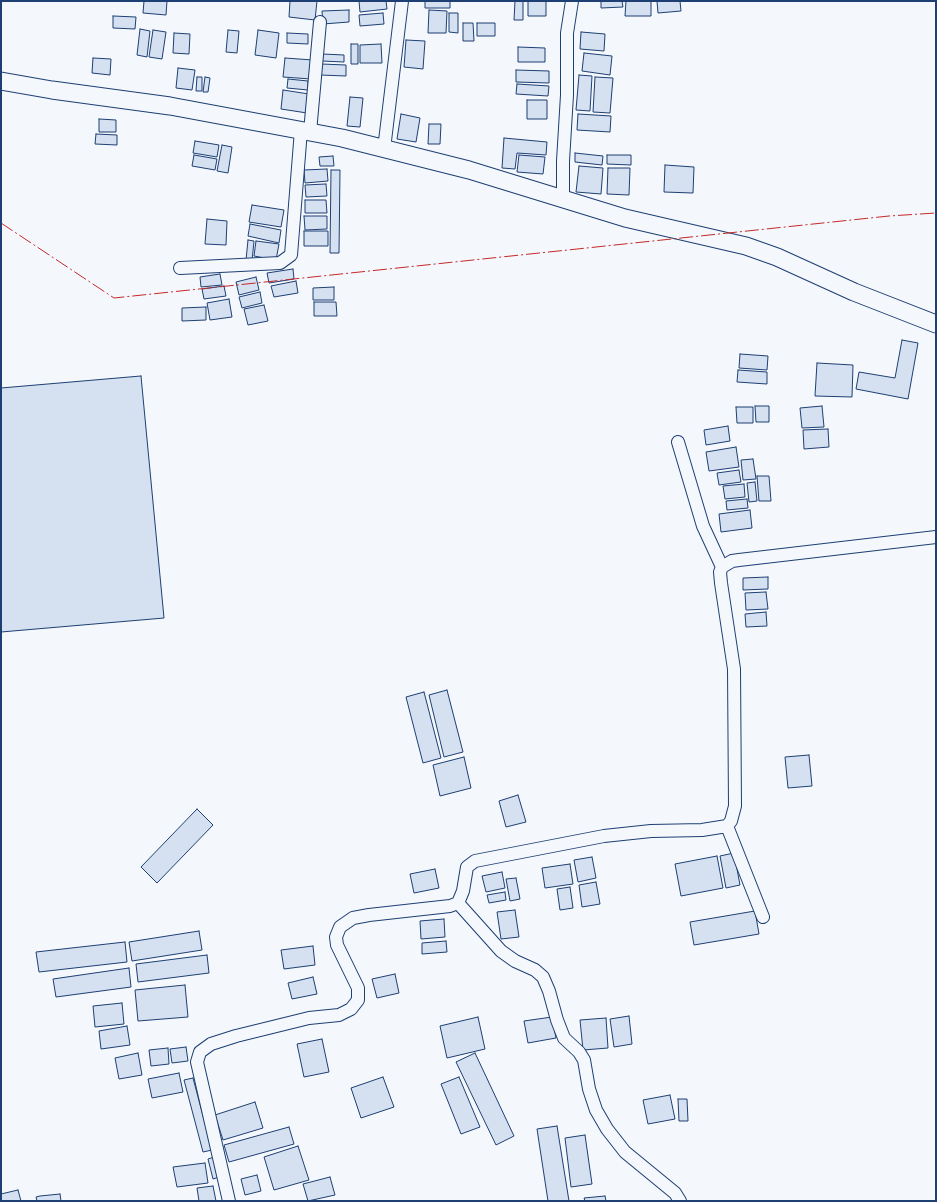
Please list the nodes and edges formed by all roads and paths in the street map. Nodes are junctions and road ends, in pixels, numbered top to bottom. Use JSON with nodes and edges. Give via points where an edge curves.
{"nodes":[{"id":1,"x":402,"y":1,"type":"edge"},
{"id":2,"x":572,"y":1,"type":"edge"},
{"id":3,"x":320,"y":22,"type":"dead end"},
{"id":4,"x":1,"y":81,"type":"edge"},
{"id":5,"x":305,"y":131,"type":"junction"},
{"id":6,"x":384,"y":149,"type":"junction"},
{"id":7,"x":563,"y":200,"type":"junction"},
{"id":8,"x":180,"y":268,"type":"dead end"},
{"id":9,"x":936,"y":324,"type":"edge"},
{"id":10,"x":678,"y":442,"type":"dead end"},
{"id":11,"x":936,"y":537,"type":"edge"},
{"id":12,"x":722,"y":567,"type":"junction"},
{"id":13,"x":727,"y":826,"type":"junction"},
{"id":14,"x":458,"y":903,"type":"junction"},
{"id":15,"x":763,"y":917,"type":"dead end"},
{"id":16,"x":229,"y":1201,"type":"edge"},
{"id":17,"x":680,"y":1201,"type":"edge"}],
"edges":[{"from":1,"to":6,"type":"street"},
{"from":2,"to":7,"type":"street","via":[[567,33]]},
{"from":3,"to":5,"type":"street"},
{"from":4,"to":5,"type":"street","via":[[170,106]]},
{"from":5,"to":6,"type":"street"},
{"from":5,"to":8,"type":"street","via":[[291,255],[280,263]]},
{"from":6,"to":7,"type":"street","via":[[469,170]]},
{"from":7,"to":9,"type":"street","via":[[625,218],[746,246]]},
{"from":10,"to":12,"type":"street","via":[[703,526]]},
{"from":11,"to":12,"type":"street","via":[[732,561]]},
{"from":12,"to":13,"type":"street","via":[[721,583],[734,669],[735,806]]},
{"from":13,"to":14,"type":"street","via":[[604,836],[475,861],[467,868]]},
{"from":13,"to":15,"type":"street"},
{"from":14,"to":16,"type":"street","via":[[369,915],[345,922],[336,937],[337,945],[358,988],[358,1000],[355,1005],[339,1015],[309,1018],[236,1036],[211,1044],[200,1052],[197,1062]]},
{"from":14,"to":17,"type":"street","via":[[501,951],[515,962],[535,970],[543,978],[564,1038],[584,1060],[589,1089],[596,1110],[607,1129],[625,1152],[675,1193]]}]}
